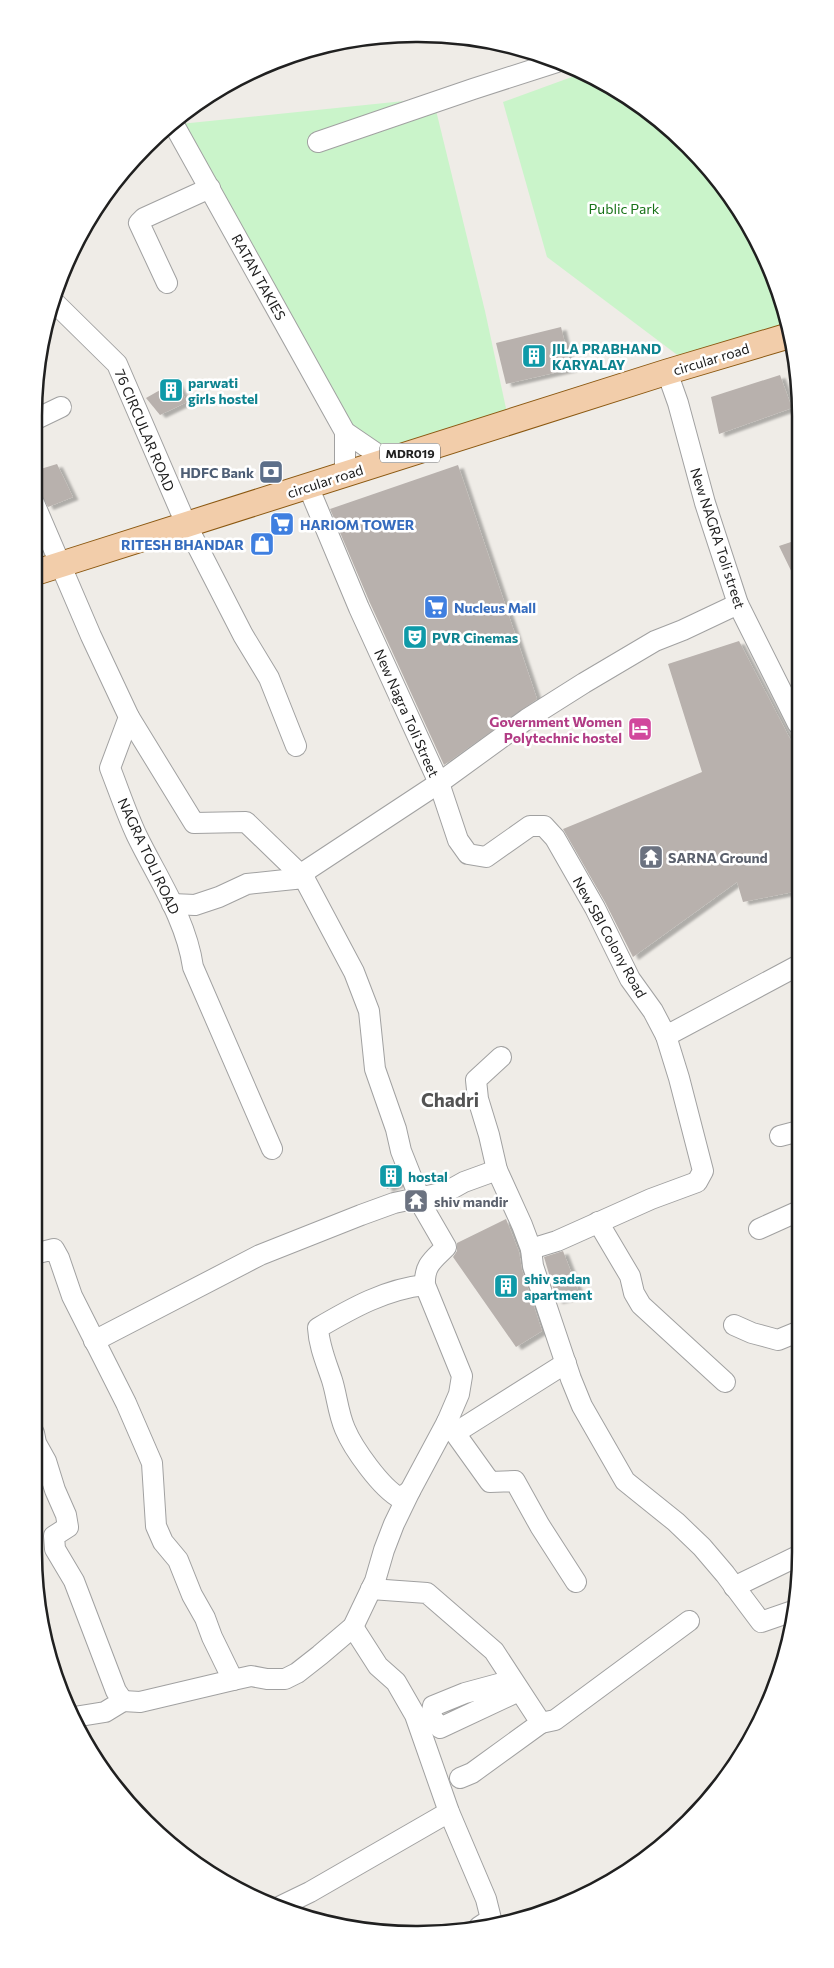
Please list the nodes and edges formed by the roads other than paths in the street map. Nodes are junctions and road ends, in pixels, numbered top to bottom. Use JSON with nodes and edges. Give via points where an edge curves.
{"nodes":[{"id":1,"x":546,"y":65,"type":"edge"},
{"id":2,"x":177,"y":130,"type":"edge"},
{"id":3,"x":318,"y":142,"type":"dead end"},
{"id":4,"x":210,"y":188,"type":"junction"},
{"id":5,"x":167,"y":284,"type":"dead end"},
{"id":6,"x":59,"y":308,"type":"edge"},
{"id":7,"x":783,"y":338,"type":"edge"},
{"id":8,"x":667,"y":372,"type":"junction"},
{"id":9,"x":61,"y":407,"type":"dead end"},
{"id":10,"x":42,"y":416,"type":"edge"},
{"id":11,"x":345,"y":432,"type":"junction"},
{"id":12,"x":386,"y":460,"type":"junction"},
{"id":13,"x":345,"y":474,"type":"junction"},
{"id":14,"x":308,"y":486,"type":"junction"},
{"id":15,"x":42,"y":522,"type":"edge"},
{"id":16,"x":186,"y":524,"type":"junction"},
{"id":17,"x":60,"y":564,"type":"junction"},
{"id":18,"x":42,"y":570,"type":"edge"},
{"id":19,"x":738,"y":604,"type":"junction"},
{"id":20,"x":792,"y":712,"type":"edge"},
{"id":21,"x":129,"y":717,"type":"junction"},
{"id":22,"x":296,"y":746,"type":"dead end"},
{"id":23,"x":438,"y":783,"type":"junction"},
{"id":24,"x":305,"y":874,"type":"junction"},
{"id":25,"x":172,"y":904,"type":"junction"},
{"id":26,"x":792,"y":969,"type":"edge"},
{"id":27,"x":666,"y":1036,"type":"junction"},
{"id":28,"x":501,"y":1057,"type":"dead end"},
{"id":29,"x":792,"y":1132,"type":"edge"},
{"id":30,"x":780,"y":1136,"type":"dead end"},
{"id":31,"x":272,"y":1149,"type":"dead end"},
{"id":32,"x":497,"y":1170,"type":"junction"},
{"id":33,"x":419,"y":1199,"type":"junction"},
{"id":34,"x":792,"y":1214,"type":"edge"},
{"id":35,"x":598,"y":1222,"type":"junction"},
{"id":36,"x":759,"y":1229,"type":"dead end"},
{"id":37,"x":531,"y":1249,"type":"junction"},
{"id":38,"x":42,"y":1250,"type":"edge"},
{"id":39,"x":425,"y":1285,"type":"junction"},
{"id":40,"x":734,"y":1324,"type":"dead end"},
{"id":41,"x":792,"y":1334,"type":"edge"},
{"id":42,"x":94,"y":1341,"type":"junction"},
{"id":43,"x":566,"y":1363,"type":"junction"},
{"id":44,"x":725,"y":1382,"type":"dead end"},
{"id":45,"x":451,"y":1427,"type":"junction"},
{"id":46,"x":42,"y":1454,"type":"edge"},
{"id":47,"x":410,"y":1491,"type":"junction"},
{"id":48,"x":792,"y":1560,"type":"edge"},
{"id":49,"x":576,"y":1582,"type":"dead end"},
{"id":50,"x":734,"y":1587,"type":"junction"},
{"id":51,"x":371,"y":1589,"type":"junction"},
{"id":52,"x":786,"y":1613,"type":"edge"},
{"id":53,"x":689,"y":1621,"type":"dead end"},
{"id":54,"x":353,"y":1627,"type":"junction"},
{"id":55,"x":233,"y":1680,"type":"junction"},
{"id":56,"x":123,"y":1701,"type":"junction"},
{"id":57,"x":81,"y":1716,"type":"edge"},
{"id":58,"x":541,"y":1723,"type":"junction"},
{"id":59,"x":460,"y":1778,"type":"dead end"},
{"id":60,"x":449,"y":1812,"type":"junction"},
{"id":61,"x":288,"y":1903,"type":"edge"},
{"id":62,"x":488,"y":1918,"type":"edge"}],
"edges":[{"from":1,"to":3,"type":"street"},
{"from":2,"to":4,"type":"street","name":"RATAN TAKIES"},
{"from":4,"to":5,"type":"street","via":[[139,223]]},
{"from":4,"to":11,"type":"street","name":"RATAN TAKIES"},
{"from":6,"to":16,"type":"street","name":"76 CIRCULAR ROAD","via":[[117,364]]},
{"from":7,"to":8,"type":"main road","name":"circular road","number":"MDR019"},
{"from":8,"to":12,"type":"main road","name":"circular road","number":"MDR019"},
{"from":8,"to":19,"type":"street","name":"New NAGRA Toli street"},
{"from":9,"to":10,"type":"street"},
{"from":11,"to":12,"type":"street","name":"RATAN TAKIES"},
{"from":11,"to":13,"type":"street","name":"RATAN TAKIES"},
{"from":12,"to":13,"type":"main road","name":"circular road","number":"MDR019"},
{"from":13,"to":14,"type":"main road","name":"circular road","number":"MDR019"},
{"from":14,"to":16,"type":"main road","name":"circular road","number":"MDR019"},
{"from":14,"to":23,"type":"street","name":"New Nagra Toli Street"},
{"from":15,"to":17,"type":"street"},
{"from":16,"to":17,"type":"main road","name":"circular road","number":"MDR019"},
{"from":16,"to":22,"type":"street","name":"76 CIRCULAR ROAD","via":[[269,678]]},
{"from":17,"to":18,"type":"main road","name":"circular road","number":"MDR019"},
{"from":17,"to":21,"type":"street"},
{"from":19,"to":20,"type":"street","name":"New NAGRA Toli street"},
{"from":19,"to":23,"type":"street","name":"New Nagra Toli Street","via":[[655,641],[527,719]]},
{"from":21,"to":24,"type":"street","via":[[194,823],[246,822]]},
{"from":21,"to":25,"type":"street","name":"NAGRA TOLI ROAD","via":[[110,768],[137,836]]},
{"from":23,"to":24,"type":"street"},
{"from":23,"to":27,"type":"street","name":"New SBI Colony Road","via":[[458,840],[468,854],[486,857],[530,826],[544,826],[555,838],[630,979]]},
{"from":24,"to":25,"type":"street","via":[[247,884],[194,905]]},
{"from":24,"to":33,"type":"street","via":[[354,972],[369,1012],[375,1069]]},
{"from":25,"to":31,"type":"street","name":"NAGRA TOLI ROAD","via":[[190,946],[193,967]]},
{"from":26,"to":27,"type":"street"},
{"from":27,"to":35,"type":"street","name":"New SBI Colony Road","via":[[703,1171],[697,1182]]},
{"from":28,"to":32,"type":"street","via":[[476,1080]]},
{"from":29,"to":30,"type":"street"},
{"from":32,"to":33,"type":"street","via":[[446,1192]]},
{"from":32,"to":37,"type":"street"},
{"from":33,"to":39,"type":"street","via":[[446,1247],[430,1262]]},
{"from":33,"to":42,"type":"street","via":[[394,1203],[260,1255]]},
{"from":34,"to":36,"type":"street"},
{"from":35,"to":37,"type":"street","name":"New SBI Colony Road"},
{"from":35,"to":44,"type":"street","via":[[630,1276],[641,1305]]},
{"from":37,"to":43,"type":"street","via":[[533,1266]]},
{"from":38,"to":42,"type":"street","via":[[54,1249]]},
{"from":39,"to":45,"type":"street","via":[[462,1376]]},
{"from":39,"to":47,"type":"street","via":[[405,1287],[369,1300],[318,1328],[319,1344],[345,1430],[369,1467],[393,1494],[400,1498]]},
{"from":40,"to":41,"type":"street","via":[[778,1340]]},
{"from":42,"to":55,"type":"street","via":[[152,1462],[156,1526],[163,1542],[178,1560]]},
{"from":43,"to":45,"type":"street"},
{"from":43,"to":50,"type":"street","via":[[582,1406],[625,1481],[683,1528]]},
{"from":45,"to":47,"type":"street"},
{"from":45,"to":49,"type":"street","via":[[490,1482],[515,1481]]},
{"from":46,"to":56,"type":"street","via":[[68,1527],[54,1536],[55,1549],[74,1581],[116,1691]]},
{"from":47,"to":51,"type":"street"},
{"from":48,"to":50,"type":"street"},
{"from":50,"to":52,"type":"street","via":[[761,1622]]},
{"from":51,"to":54,"type":"street"},
{"from":51,"to":58,"type":"street","via":[[428,1593],[494,1650]]},
{"from":53,"to":58,"type":"street","via":[[555,1720]]},
{"from":54,"to":55,"type":"street","via":[[297,1673],[285,1679],[251,1676]]},
{"from":54,"to":60,"type":"street","via":[[378,1666],[396,1682],[415,1715]]},
{"from":55,"to":56,"type":"street","via":[[140,1702]]},
{"from":56,"to":57,"type":"street","via":[[105,1712]]},
{"from":58,"to":59,"type":"street","via":[[472,1773]]},
{"from":60,"to":61,"type":"street"},
{"from":60,"to":62,"type":"street","via":[[486,1899]]}]}
